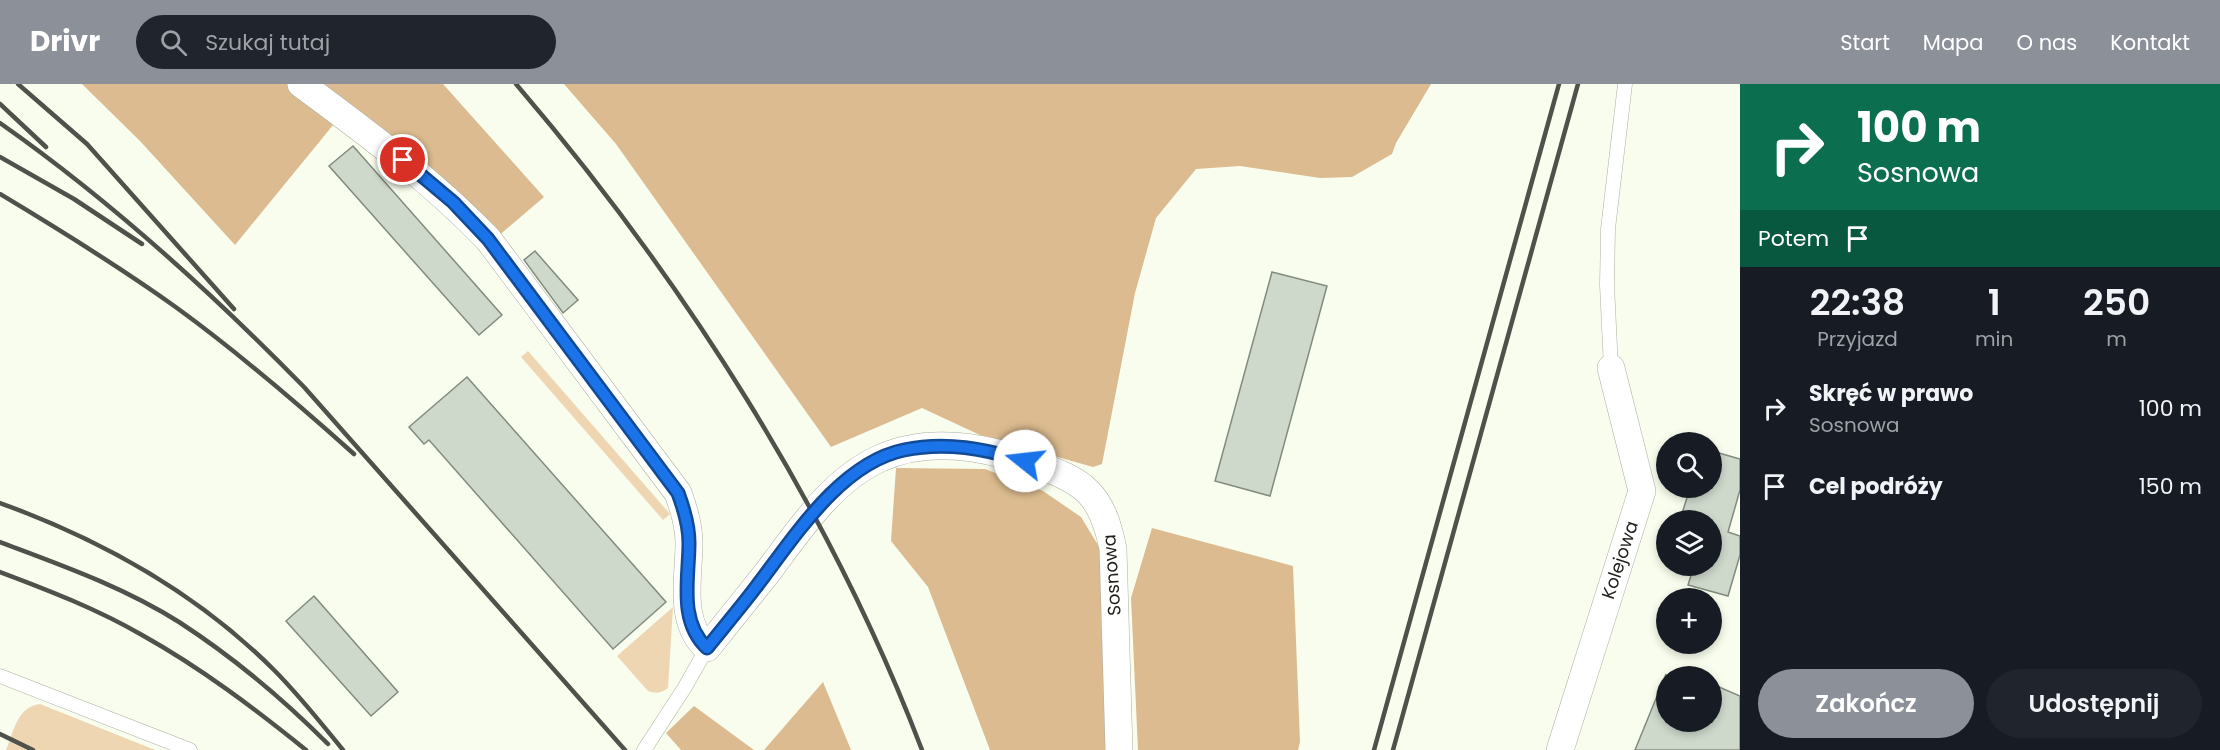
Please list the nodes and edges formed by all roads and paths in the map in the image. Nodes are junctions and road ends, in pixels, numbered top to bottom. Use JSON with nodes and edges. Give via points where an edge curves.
{"nodes":[{"id":1,"x":301,"y":84,"type":"edge"},
{"id":2,"x":1625,"y":84,"type":"edge"},
{"id":3,"x":1611,"y":368,"type":"joint"},
{"id":4,"x":707,"y":648,"type":"junction"},
{"id":5,"x":0,"y":676,"type":"edge"},
{"id":6,"x":190,"y":750,"type":"edge"},
{"id":7,"x":644,"y":750,"type":"edge"},
{"id":8,"x":1119,"y":750,"type":"edge"},
{"id":9,"x":1560,"y":750,"type":"edge"}],
"edges":[{"from":1,"to":4,"type":"street","via":[[403,160],[453,202],[488,239],[678,493],[689,540],[687,605],[696,638]]},
{"from":2,"to":3,"type":"lane","via":[[1608,229]]},
{"from":3,"to":9,"type":"street","name":"Kolejowa","via":[[1642,491]]},
{"from":4,"to":7,"type":"lane"},
{"from":4,"to":8,"type":"street","name":"Sosnowa","via":[[813,515],[863,467],[902,450],[932,446],[987,450],[1069,477],[1088,489],[1107,519],[1113,549]]},
{"from":5,"to":6,"type":"lane"}]}
